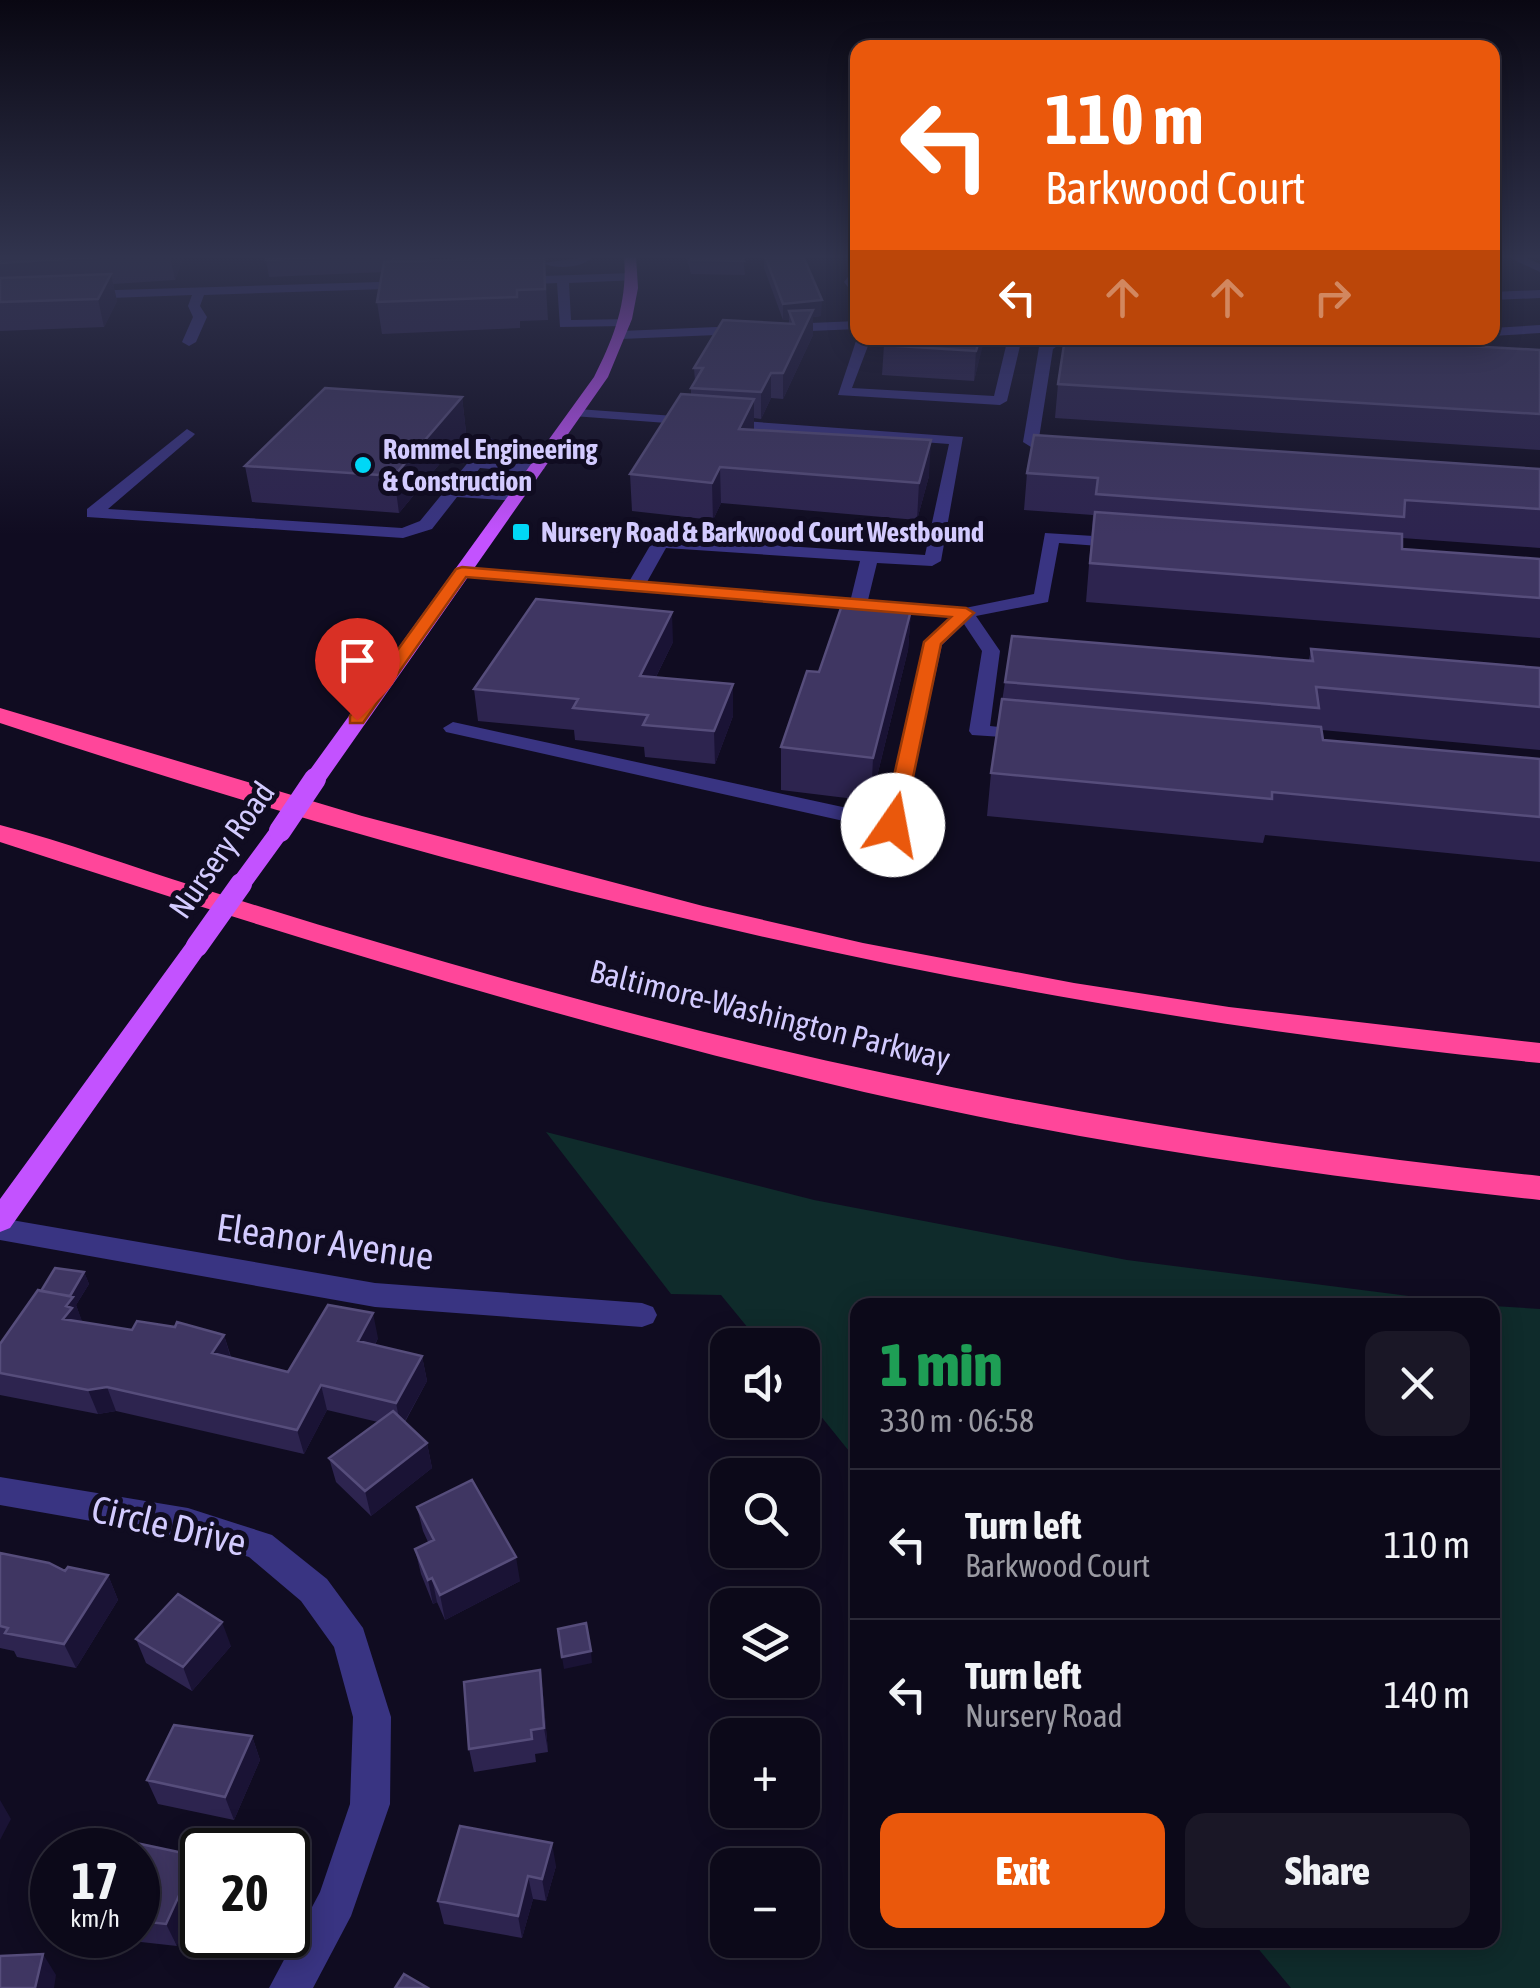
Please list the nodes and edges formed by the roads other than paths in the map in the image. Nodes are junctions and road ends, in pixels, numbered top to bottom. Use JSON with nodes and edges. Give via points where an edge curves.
{"nodes":[{"id":1,"x":614,"y":349,"type":"edge"},
{"id":2,"x":860,"y":349,"type":"edge"},
{"id":3,"x":1012,"y":349,"type":"edge"},
{"id":4,"x":1046,"y":349,"type":"edge"},
{"id":5,"x":1414,"y":349,"type":"edge"},
{"id":6,"x":1451,"y":357,"type":"edge"},
{"id":7,"x":578,"y":413,"type":"junction"},
{"id":8,"x":904,"y":416,"type":"junction"},
{"id":9,"x":187,"y":434,"type":"dead end"},
{"id":10,"x":493,"y":441,"type":"dead end"},
{"id":11,"x":1090,"y":446,"type":"edge"},
{"id":12,"x":475,"y":464,"type":"junction"},
{"id":13,"x":537,"y":468,"type":"junction"},
{"id":14,"x":452,"y":492,"type":"junction"},
{"id":15,"x":517,"y":496,"type":"junction"},
{"id":16,"x":1149,"y":545,"type":"edge"},
{"id":17,"x":870,"y":557,"type":"junction"},
{"id":18,"x":462,"y":572,"type":"junction"},
{"id":19,"x":636,"y":586,"type":"junction"},
{"id":20,"x":858,"y":604,"type":"junction"},
{"id":21,"x":966,"y":613,"type":"junction"},
{"id":22,"x":0,"y":715,"type":"edge"},
{"id":23,"x":453,"y":728,"type":"dead end"},
{"id":24,"x":1056,"y":738,"type":"edge"},
{"id":25,"x":0,"y":833,"type":"edge"},
{"id":26,"x":1540,"y":1053,"type":"edge"},
{"id":27,"x":1540,"y":1188,"type":"edge"},
{"id":28,"x":0,"y":1221,"type":"edge"},
{"id":29,"x":0,"y":1229,"type":"edge"},
{"id":30,"x":642,"y":1315,"type":"dead end"},
{"id":31,"x":0,"y":1491,"type":"edge"},
{"id":32,"x":290,"y":1988,"type":"edge"}],
"edges":[{"from":1,"to":7,"type":"main road","name":"Nursery Road"},
{"from":2,"to":8,"type":"street","via":[[843,392]]},
{"from":3,"to":8,"type":"street","via":[[1000,401]]},
{"from":4,"to":11,"type":"street","via":[[1031,442]]},
{"from":5,"to":6,"type":"street"},
{"from":7,"to":8,"type":"street"},
{"from":7,"to":13,"type":"main road","name":"Nursery Road"},
{"from":8,"to":17,"type":"street","via":[[958,440],[932,561]]},
{"from":9,"to":14,"type":"street","via":[[93,513],[390,534],[426,525]]},
{"from":10,"to":12,"type":"street"},
{"from":12,"to":13,"type":"street"},
{"from":12,"to":14,"type":"street"},
{"from":13,"to":15,"type":"main road","name":"Nursery Road"},
{"from":14,"to":15,"type":"street"},
{"from":15,"to":18,"type":"main road","name":"Nursery Road"},
{"from":16,"to":21,"type":"street","via":[[1051,537],[1042,598]]},
{"from":17,"to":19,"type":"street","via":[[660,543]]},
{"from":17,"to":20,"type":"street"},
{"from":18,"to":19,"type":"street"},
{"from":18,"to":28,"type":"main road","name":"Nursery Road","bridge":true},
{"from":19,"to":20,"type":"street"},
{"from":20,"to":21,"type":"street"},
{"from":21,"to":23,"type":"street","via":[[932,642],[893,825]]},
{"from":21,"to":24,"type":"street","via":[[991,651],[979,731]]},
{"from":22,"to":26,"type":"highway","via":[[282,803],[918,964],[1163,1008]]},
{"from":25,"to":27,"type":"highway","name":"Baltimore-Washington Parkway","via":[[405,959],[865,1081],[1126,1132],[1412,1176]]},
{"from":29,"to":30,"type":"street","name":"Eleanor Avenue","via":[[375,1295]]},
{"from":31,"to":32,"type":"street","name":"Circle Drive","via":[[188,1523],[260,1546],[314,1590],[350,1640],[372,1717],[370,1804],[337,1902]]}]}
